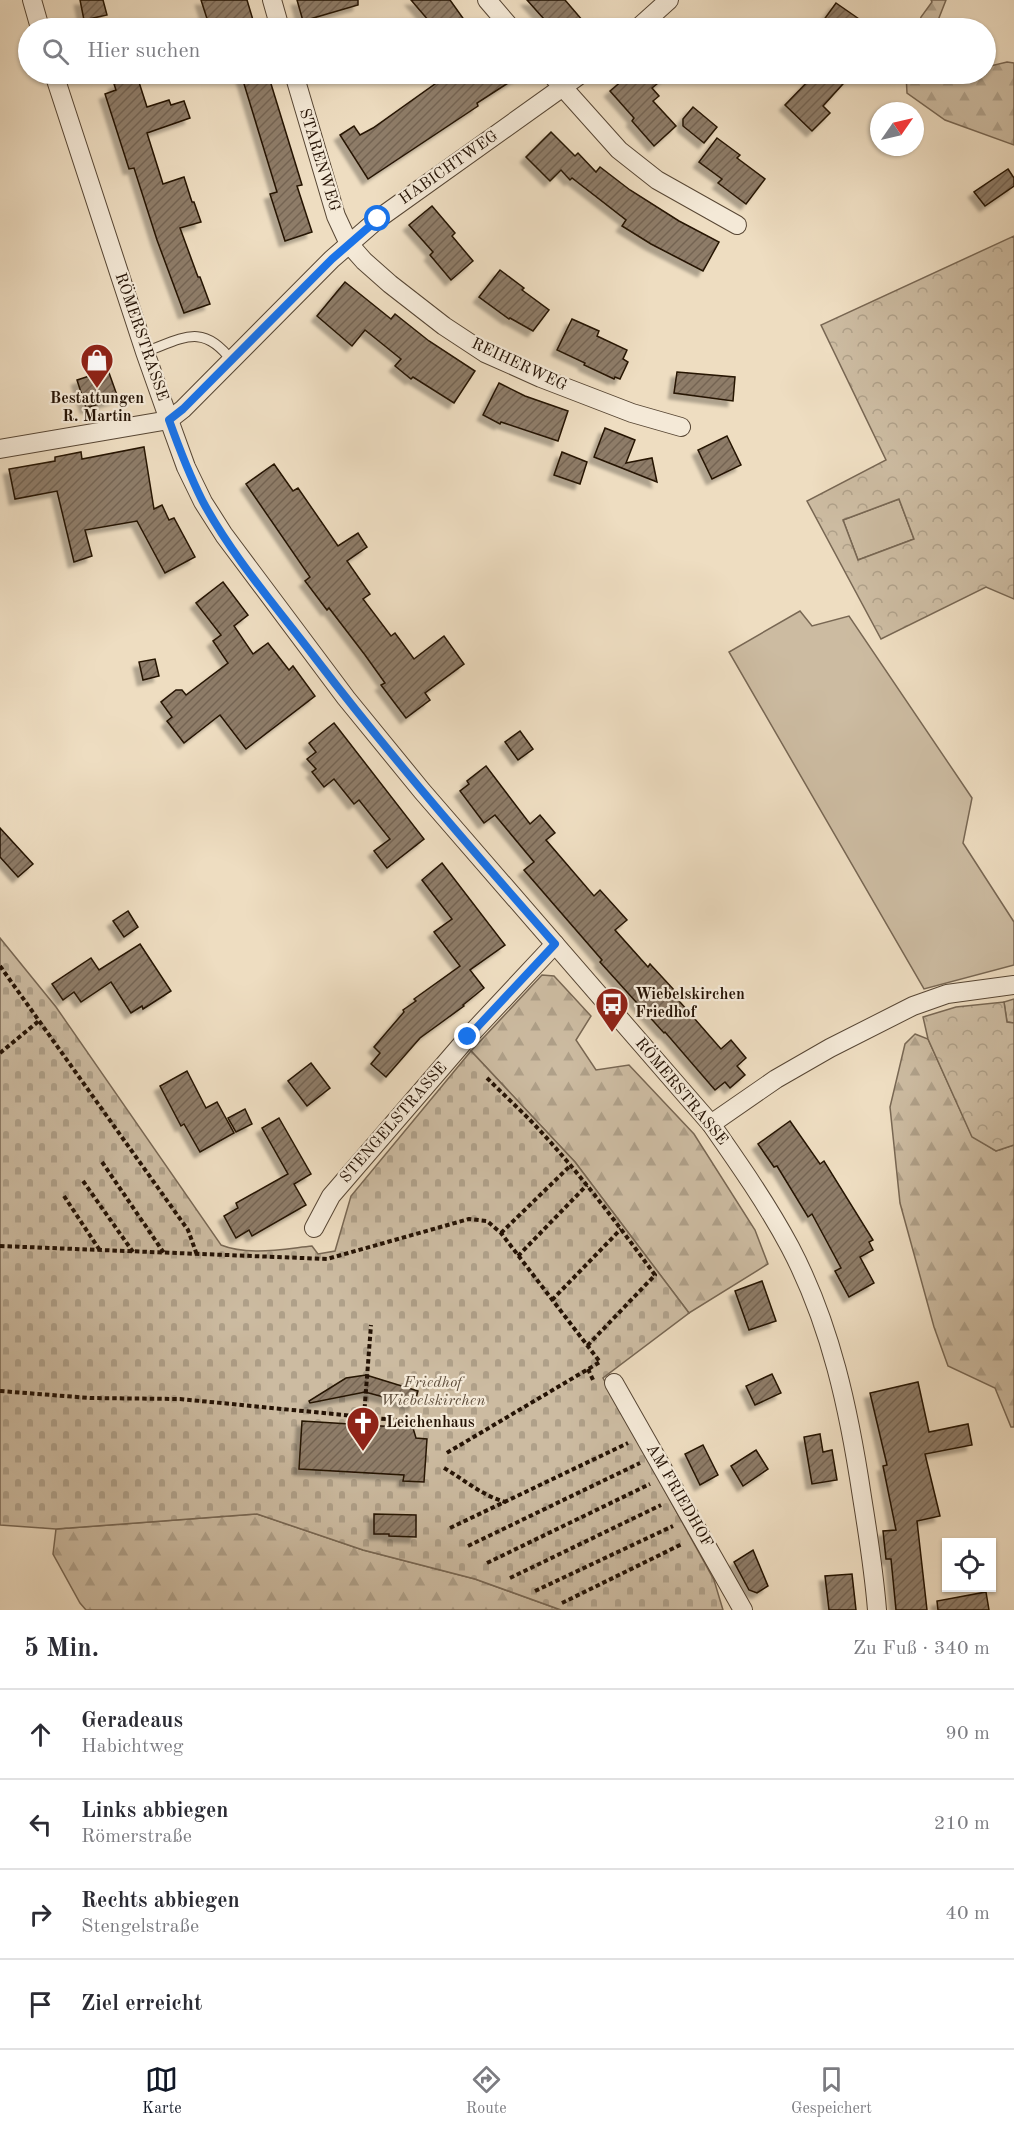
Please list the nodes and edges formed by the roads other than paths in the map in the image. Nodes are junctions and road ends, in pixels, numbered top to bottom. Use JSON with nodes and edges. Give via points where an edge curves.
{"nodes":[{"id":1,"x":33,"y":0,"type":"edge"},
{"id":2,"x":272,"y":0,"type":"edge"},
{"id":3,"x":487,"y":0,"type":"edge"},
{"id":4,"x":669,"y":0,"type":"edge"},
{"id":5,"x":38,"y":18,"type":"edge"},
{"id":6,"x":277,"y":18,"type":"edge"},
{"id":7,"x":503,"y":18,"type":"edge"},
{"id":8,"x":649,"y":18,"type":"edge"},
{"id":9,"x":57,"y":84,"type":"edge"},
{"id":10,"x":297,"y":84,"type":"edge"},
{"id":11,"x":560,"y":84,"type":"edge"},
{"id":12,"x":568,"y":84,"type":"edge"},
{"id":13,"x":563,"y":88,"type":"junction"},
{"id":14,"x":737,"y":225,"type":"dead end"},
{"id":15,"x":349,"y":244,"type":"junction"},
{"id":16,"x":145,"y":352,"type":"junction"},
{"id":17,"x":232,"y":361,"type":"junction"},
{"id":18,"x":169,"y":420,"type":"junction"},
{"id":19,"x":681,"y":427,"type":"dead end"},
{"id":20,"x":0,"y":449,"type":"edge"},
{"id":21,"x":555,"y":944,"type":"junction"},
{"id":22,"x":1014,"y":985,"type":"edge"},
{"id":23,"x":711,"y":1124,"type":"junction"},
{"id":24,"x":315,"y":1228,"type":"dead end"},
{"id":25,"x":614,"y":1383,"type":"dead end"},
{"id":26,"x":743,"y":1610,"type":"edge"},
{"id":27,"x":876,"y":1610,"type":"edge"}],
"edges":[{"from":1,"to":5,"type":"street"},
{"from":2,"to":6,"type":"street"},
{"from":3,"to":7,"type":"street"},
{"from":4,"to":8,"type":"street"},
{"from":9,"to":16,"type":"street","name":"RÖMERSTRASSE"},
{"from":10,"to":15,"type":"street","name":"STARENWEG","via":[[336,216]]},
{"from":11,"to":13,"type":"street"},
{"from":12,"to":13,"type":"street","name":"HABICHTWEG"},
{"from":13,"to":14,"type":"street","via":[[619,150],[657,180]]},
{"from":13,"to":15,"type":"street","name":"HABICHTWEG","via":[[378,219]]},
{"from":15,"to":17,"type":"street","name":"HABICHTWEG"},
{"from":15,"to":19,"type":"street","name":"REIHERWEG","via":[[390,284],[485,353],[541,378]]},
{"from":16,"to":17,"type":"lane","via":[[188,336],[206,337],[221,346]]},
{"from":16,"to":18,"type":"street","name":"RÖMERSTRASSE"},
{"from":17,"to":18,"type":"street","name":"HABICHTWEG"},
{"from":18,"to":20,"type":"street"},
{"from":18,"to":21,"type":"street","name":"RÖMERSTRASSE","via":[[203,502],[264,591],[415,782]]},
{"from":21,"to":23,"type":"street","name":"RÖMERSTRASSE"},
{"from":21,"to":24,"type":"street","name":"STENGELSTRASSE","via":[[468,1037],[331,1196]]},
{"from":22,"to":23,"type":"street","via":[[947,994],[913,1006],[776,1079]]},
{"from":23,"to":27,"type":"street","name":"RÖMERSTRASSE","via":[[791,1249],[831,1346],[852,1433]]},
{"from":25,"to":26,"type":"street","name":"AM FRIEDHOF"}]}
